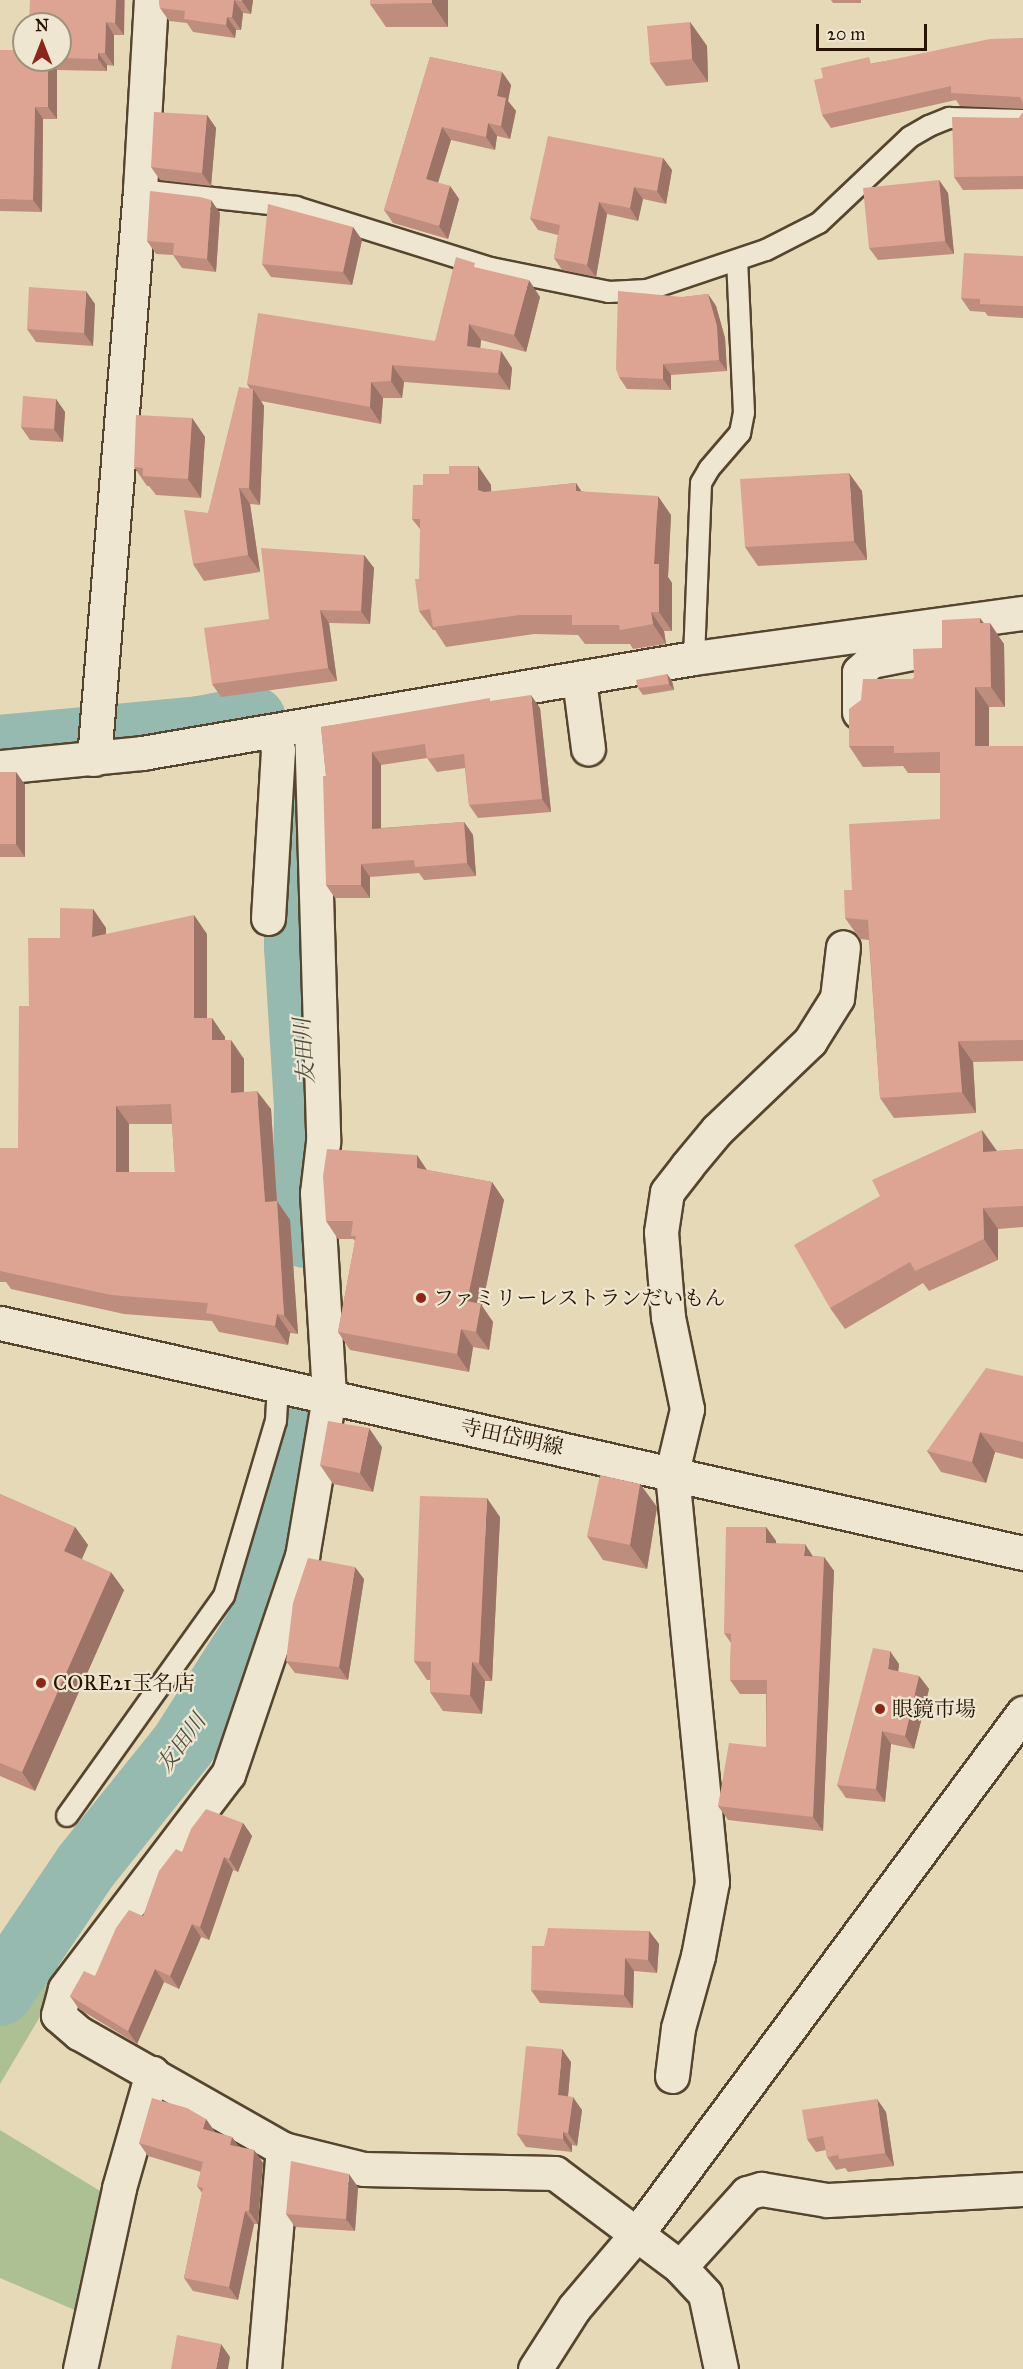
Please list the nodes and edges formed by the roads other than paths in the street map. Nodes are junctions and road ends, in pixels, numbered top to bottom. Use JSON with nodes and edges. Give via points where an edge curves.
{"nodes":[{"id":1,"x":151,"y":0,"type":"edge"},
{"id":2,"x":1023,"y":120,"type":"edge"},
{"id":3,"x":140,"y":190,"type":"junction"},
{"id":4,"x":737,"y":261,"type":"junction"},
{"id":5,"x":1023,"y":613,"type":"edge"},
{"id":6,"x":932,"y":626,"type":"junction"},
{"id":7,"x":694,"y":658,"type":"junction"},
{"id":8,"x":579,"y":679,"type":"junction"},
{"id":9,"x":859,"y":712,"type":"edge"},
{"id":10,"x":310,"y":726,"type":"junction"},
{"id":11,"x":274,"y":732,"type":"junction"},
{"id":12,"x":94,"y":744,"type":"junction"},
{"id":13,"x":588,"y":748,"type":"dead end"},
{"id":14,"x":0,"y":766,"type":"edge"},
{"id":15,"x":268,"y":918,"type":"dead end"},
{"id":16,"x":843,"y":947,"type":"edge"},
{"id":17,"x":0,"y":1323,"type":"edge"},
{"id":18,"x":278,"y":1385,"type":"junction"},
{"id":19,"x":329,"y":1397,"type":"junction"},
{"id":20,"x":672,"y":1472,"type":"junction"},
{"id":21,"x":1023,"y":1553,"type":"edge"},
{"id":22,"x":1023,"y":1713,"type":"edge"},
{"id":23,"x":67,"y":1816,"type":"dead end"},
{"id":24,"x":152,"y":2073,"type":"junction"},
{"id":25,"x":672,"y":2076,"type":"dead end"},
{"id":26,"x":283,"y":2149,"type":"junction"},
{"id":27,"x":1023,"y":2189,"type":"edge"},
{"id":28,"x":636,"y":2235,"type":"junction"},
{"id":29,"x":680,"y":2267,"type":"junction"},
{"id":30,"x":80,"y":2369,"type":"edge"},
{"id":31,"x":264,"y":2369,"type":"edge"},
{"id":32,"x":535,"y":2369,"type":"edge"},
{"id":33,"x":721,"y":2369,"type":"edge"}],
"edges":[{"from":1,"to":3,"type":"street"},
{"from":2,"to":4,"type":"lane","via":[[949,118],[928,126],[910,137],[819,223]]},
{"from":3,"to":4,"type":"lane","via":[[296,207],[491,268],[609,292],[647,290]]},
{"from":3,"to":12,"type":"street"},
{"from":4,"to":7,"type":"lane","via":[[744,413],[740,433],[701,483]]},
{"from":5,"to":6,"type":"street"},
{"from":6,"to":7,"type":"street"},
{"from":6,"to":9,"type":"street","via":[[933,641],[927,650],[871,662],[859,672]]},
{"from":7,"to":8,"type":"street"},
{"from":8,"to":10,"type":"street"},
{"from":8,"to":13,"type":"street"},
{"from":10,"to":11,"type":"street"},
{"from":10,"to":19,"type":"street","via":[[323,1142],[317,1193]]},
{"from":11,"to":12,"type":"street"},
{"from":11,"to":15,"type":"street","via":[[278,750]]},
{"from":12,"to":14,"type":"street"},
{"from":16,"to":20,"type":"street","via":[[837,998],[810,1041],[717,1130],[667,1192],[661,1232],[662,1269],[687,1409]]},
{"from":17,"to":18,"type":"street","name":"寺田岱明線"},
{"from":18,"to":19,"type":"street","name":"寺田岱明線"},
{"from":18,"to":23,"type":"lane","via":[[276,1421],[224,1596]]},
{"from":19,"to":20,"type":"street","name":"寺田岱明線"},
{"from":19,"to":24,"type":"street","via":[[302,1557],[228,1774],[65,1989],[58,2015],[79,2033]]},
{"from":20,"to":21,"type":"street","name":"寺田岱明線"},
{"from":20,"to":25,"type":"street","via":[[712,1882],[698,1956],[678,2028]]},
{"from":22,"to":28,"type":"street"},
{"from":24,"to":26,"type":"street"},
{"from":24,"to":30,"type":"street","via":[[119,2188]]},
{"from":26,"to":28,"type":"street","via":[[363,2169],[555,2173]]},
{"from":26,"to":31,"type":"street"},
{"from":27,"to":29,"type":"street","via":[[827,2200],[761,2189],[747,2193]]},
{"from":28,"to":29,"type":"street"},
{"from":28,"to":32,"type":"street","via":[[574,2308]]},
{"from":29,"to":33,"type":"street","via":[[705,2294]]}]}
